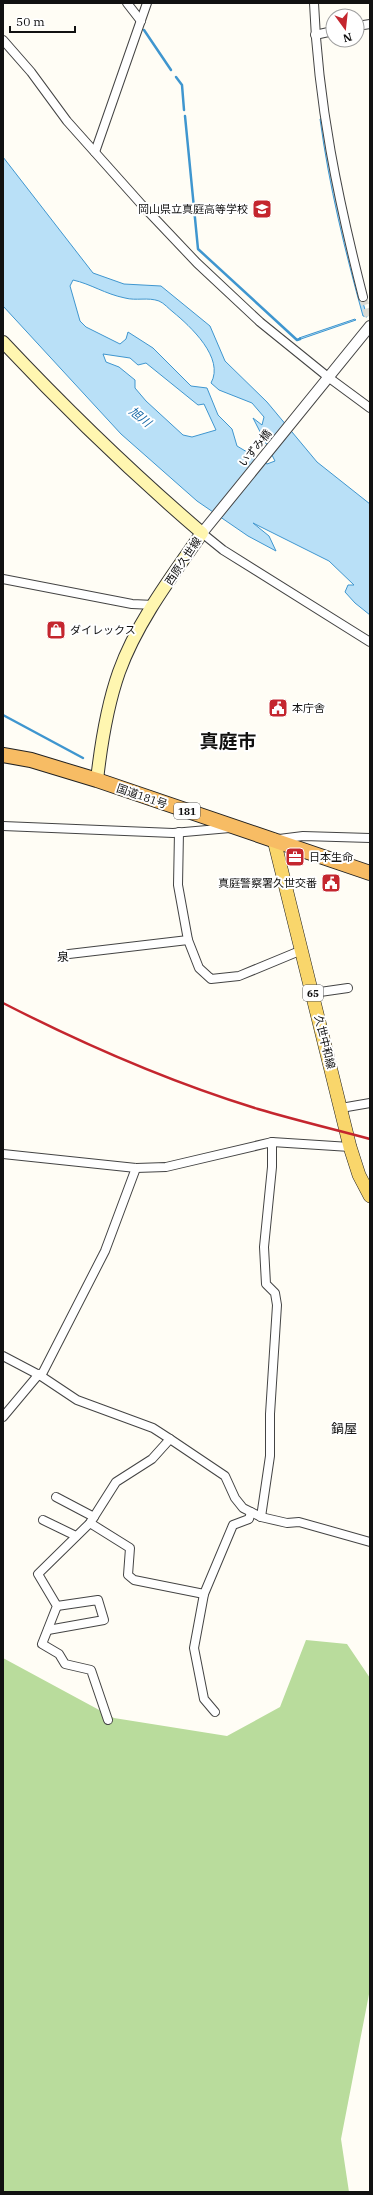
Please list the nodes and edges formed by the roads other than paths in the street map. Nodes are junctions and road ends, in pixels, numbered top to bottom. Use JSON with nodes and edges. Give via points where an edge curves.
{"nodes":[{"id":1,"x":127,"y":3,"type":"edge"},
{"id":2,"x":147,"y":3,"type":"edge"},
{"id":3,"x":314,"y":3,"type":"edge"},
{"id":4,"x":141,"y":21,"type":"junction"},
{"id":5,"x":325,"y":33,"type":"edge"},
{"id":6,"x":315,"y":35,"type":"junction"},
{"id":7,"x":3,"y":40,"type":"edge"},
{"id":8,"x":95,"y":152,"type":"junction"},
{"id":9,"x":363,"y":296,"type":"tunnel mouth"},
{"id":10,"x":370,"y":326,"type":"edge"},
{"id":11,"x":3,"y":342,"type":"edge"},
{"id":12,"x":328,"y":377,"type":"junction"},
{"id":13,"x":370,"y":408,"type":"edge"},
{"id":14,"x":202,"y":533,"type":"junction"},
{"id":15,"x":3,"y":579,"type":"edge"},
{"id":16,"x":154,"y":605,"type":"junction"},
{"id":17,"x":370,"y":642,"type":"edge"},
{"id":18,"x":3,"y":755,"type":"edge"},
{"id":19,"x":97,"y":780,"type":"junction"},
{"id":20,"x":3,"y":826,"type":"edge"},
{"id":21,"x":237,"y":828,"type":"junction"},
{"id":22,"x":179,"y":832,"type":"junction"},
{"id":23,"x":370,"y":838,"type":"edge"},
{"id":24,"x":274,"y":840,"type":"junction"},
{"id":25,"x":300,"y":842,"type":"junction"},
{"id":26,"x":370,"y":873,"type":"edge"},
{"id":27,"x":188,"y":940,"type":"junction"},
{"id":28,"x":302,"y":950,"type":"junction"},
{"id":29,"x":69,"y":954,"type":"dead end"},
{"id":30,"x":348,"y":988,"type":"dead end"},
{"id":31,"x":313,"y":993,"type":"junction"},
{"id":32,"x":370,"y":1103,"type":"edge"},
{"id":33,"x":341,"y":1108,"type":"junction"},
{"id":34,"x":272,"y":1142,"type":"junction"},
{"id":35,"x":350,"y":1147,"type":"junction"},
{"id":36,"x":3,"y":1154,"type":"edge"},
{"id":37,"x":136,"y":1168,"type":"junction"},
{"id":38,"x":370,"y":1196,"type":"edge"},
{"id":39,"x":3,"y":1356,"type":"edge"},
{"id":40,"x":40,"y":1375,"type":"junction"},
{"id":41,"x":3,"y":1417,"type":"edge"},
{"id":42,"x":170,"y":1439,"type":"junction"},
{"id":43,"x":56,"y":1497,"type":"dead end"},
{"id":44,"x":251,"y":1512,"type":"junction"},
{"id":45,"x":262,"y":1517,"type":"junction"},
{"id":46,"x":42,"y":1520,"type":"dead end"},
{"id":47,"x":92,"y":1520,"type":"junction"},
{"id":48,"x":76,"y":1536,"type":"junction"},
{"id":49,"x":370,"y":1542,"type":"edge"},
{"id":50,"x":204,"y":1594,"type":"junction"},
{"id":51,"x":57,"y":1606,"type":"junction"},
{"id":52,"x":48,"y":1630,"type":"junction"},
{"id":53,"x":215,"y":1712,"type":"dead end"},
{"id":54,"x":108,"y":1720,"type":"dead end"}],
"edges":[{"from":1,"to":4,"type":"street"},
{"from":2,"to":4,"type":"street"},
{"from":3,"to":6,"type":"street"},
{"from":4,"to":8,"type":"street"},
{"from":5,"to":6,"type":"street"},
{"from":6,"to":9,"type":"street","via":[[319,84],[331,164]]},
{"from":7,"to":8,"type":"street"},
{"from":8,"to":12,"type":"street","via":[[197,263],[260,322]]},
{"from":10,"to":12,"type":"street","name":"いずみ橋"},
{"from":11,"to":14,"type":"main road","name":"西原久世線","via":[[120,459]]},
{"from":12,"to":13,"type":"street"},
{"from":12,"to":14,"type":"street","name":"いずみ橋"},
{"from":14,"to":16,"type":"main road","name":"西原久世線"},
{"from":14,"to":17,"type":"street","via":[[223,550]]},
{"from":15,"to":16,"type":"street","via":[[132,604]]},
{"from":16,"to":19,"type":"main road","name":"西原久世線","via":[[133,640],[119,672],[106,721]]},
{"from":18,"to":19,"type":"highway","name":"国道181号","number":"181","via":[[32,760]]},
{"from":19,"to":21,"type":"highway","name":"国道181号","number":"181"},
{"from":20,"to":22,"type":"street"},
{"from":21,"to":22,"type":"street"},
{"from":21,"to":24,"type":"highway","name":"国道181号","number":"181"},
{"from":22,"to":27,"type":"street","via":[[178,885]]},
{"from":23,"to":25,"type":"street"},
{"from":24,"to":25,"type":"highway","name":"国道181号","number":"181"},
{"from":24,"to":28,"type":"main road","name":"久世中和線","number":"65"},
{"from":25,"to":26,"type":"highway","name":"国道181号","number":"181"},
{"from":27,"to":28,"type":"street","via":[[199,968],[211,979],[239,976]]},
{"from":27,"to":29,"type":"street"},
{"from":28,"to":31,"type":"main road","name":"久世中和線","number":"65"},
{"from":30,"to":31,"type":"street"},
{"from":31,"to":33,"type":"main road","name":"久世中和線","number":"65"},
{"from":32,"to":33,"type":"street"},
{"from":33,"to":35,"type":"main road","name":"久世中和線","number":"65"},
{"from":34,"to":35,"type":"street"},
{"from":34,"to":37,"type":"street","via":[[166,1167]]},
{"from":34,"to":45,"type":"street","via":[[264,1247],[266,1284],[275,1292],[277,1305],[270,1456]]},
{"from":35,"to":38,"type":"main road","name":"久世中和線","number":"65","via":[[359,1175]]},
{"from":36,"to":37,"type":"street"},
{"from":37,"to":40,"type":"street","via":[[105,1251]]},
{"from":39,"to":40,"type":"street"},
{"from":40,"to":41,"type":"street"},
{"from":40,"to":42,"type":"street","via":[[77,1400],[154,1428]]},
{"from":42,"to":44,"type":"street","via":[[225,1476],[235,1498],[243,1508]]},
{"from":42,"to":47,"type":"street","via":[[152,1459],[116,1482]]},
{"from":43,"to":47,"type":"street"},
{"from":44,"to":45,"type":"street"},
{"from":44,"to":50,"type":"street","via":[[249,1519],[233,1525]]},
{"from":45,"to":49,"type":"street","via":[[286,1523],[299,1522]]},
{"from":46,"to":48,"type":"street"},
{"from":47,"to":48,"type":"street"},
{"from":47,"to":50,"type":"street","via":[[130,1548],[128,1576],[134,1580]]},
{"from":48,"to":51,"type":"street","via":[[38,1574]]},
{"from":50,"to":53,"type":"street","via":[[194,1648],[204,1699]]},
{"from":51,"to":52,"type":"street"},
{"from":51,"to":52,"type":"street","via":[[98,1600],[104,1620]]},
{"from":52,"to":54,"type":"street","via":[[42,1644],[59,1654],[65,1664],[91,1670]]}]}
